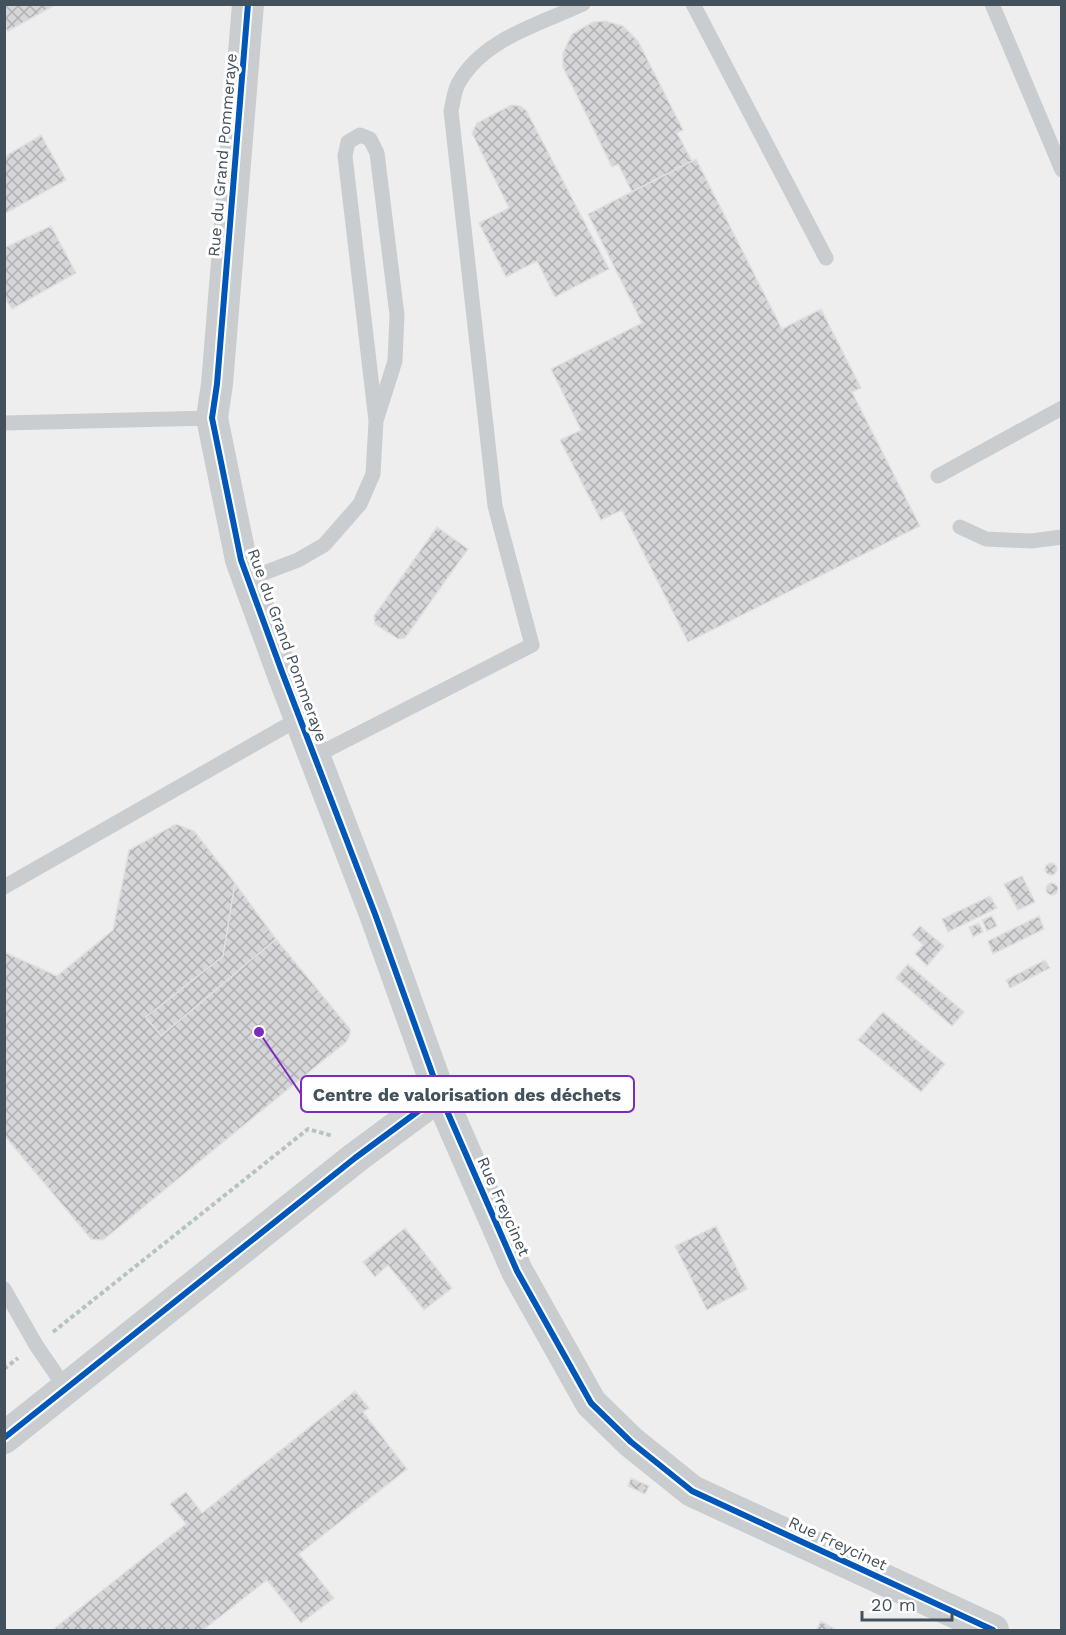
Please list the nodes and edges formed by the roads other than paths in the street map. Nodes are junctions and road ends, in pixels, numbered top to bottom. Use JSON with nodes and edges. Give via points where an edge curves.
{"nodes":[{"id":1,"x":248,"y":4,"type":"edge"},
{"id":2,"x":583,"y":4,"type":"edge"},
{"id":3,"x":693,"y":4,"type":"edge"},
{"id":4,"x":992,"y":4,"type":"edge"},
{"id":5,"x":1062,"y":170,"type":"edge"},
{"id":6,"x":826,"y":258,"type":"dead end"},
{"id":7,"x":1062,"y":408,"type":"edge"},
{"id":8,"x":212,"y":418,"type":"junction"},
{"id":9,"x":376,"y":421,"type":"junction"},
{"id":10,"x":4,"y":423,"type":"edge"},
{"id":11,"x":938,"y":476,"type":"dead end"},
{"id":12,"x":960,"y":527,"type":"dead end"},
{"id":13,"x":1062,"y":537,"type":"edge"},
{"id":14,"x":248,"y":579,"type":"junction"},
{"id":15,"x":300,"y":718,"type":"junction"},
{"id":16,"x":315,"y":756,"type":"junction"},
{"id":17,"x":4,"y":887,"type":"edge"},
{"id":18,"x":440,"y":1095,"type":"junction"},
{"id":19,"x":4,"y":1289,"type":"edge"},
{"id":20,"x":66,"y":1389,"type":"junction"},
{"id":21,"x":4,"y":1438,"type":"edge"},
{"id":22,"x":993,"y":1630,"type":"edge"}],
"edges":[{"from":1,"to":8,"type":"street","name":"Rue du Grand Pommeraye"},
{"from":2,"to":16,"type":"lane","via":[[505,39],[475,61],[458,85],[452,111],[495,506],[532,645]]},
{"from":3,"to":6,"type":"lane"},
{"from":4,"to":5,"type":"lane"},
{"from":7,"to":11,"type":"lane"},
{"from":8,"to":10,"type":"lane"},
{"from":8,"to":14,"type":"street","name":"Rue du Grand Pommeraye"},
{"from":9,"to":9,"type":"lane","via":[[345,156],[348,141],[360,135],[370,139],[377,153],[397,315],[395,362]]},
{"from":9,"to":14,"type":"lane","via":[[373,474],[360,504],[324,545],[298,560]]},
{"from":12,"to":13,"type":"lane","via":[[986,539],[1031,541]]},
{"from":14,"to":15,"type":"street","name":"Rue du Grand Pommeraye"},
{"from":15,"to":16,"type":"street","name":"Rue du Grand Pommeraye"},
{"from":15,"to":17,"type":"lane"},
{"from":16,"to":18,"type":"street","name":"Rue du Grand Pommeraye"},
{"from":18,"to":20,"type":"street","via":[[355,1158]]},
{"from":18,"to":22,"type":"street","name":"Rue Freycinet","via":[[518,1271],[591,1403],[615,1427],[692,1491]]},
{"from":19,"to":20,"type":"lane"},
{"from":20,"to":21,"type":"street"}]}
